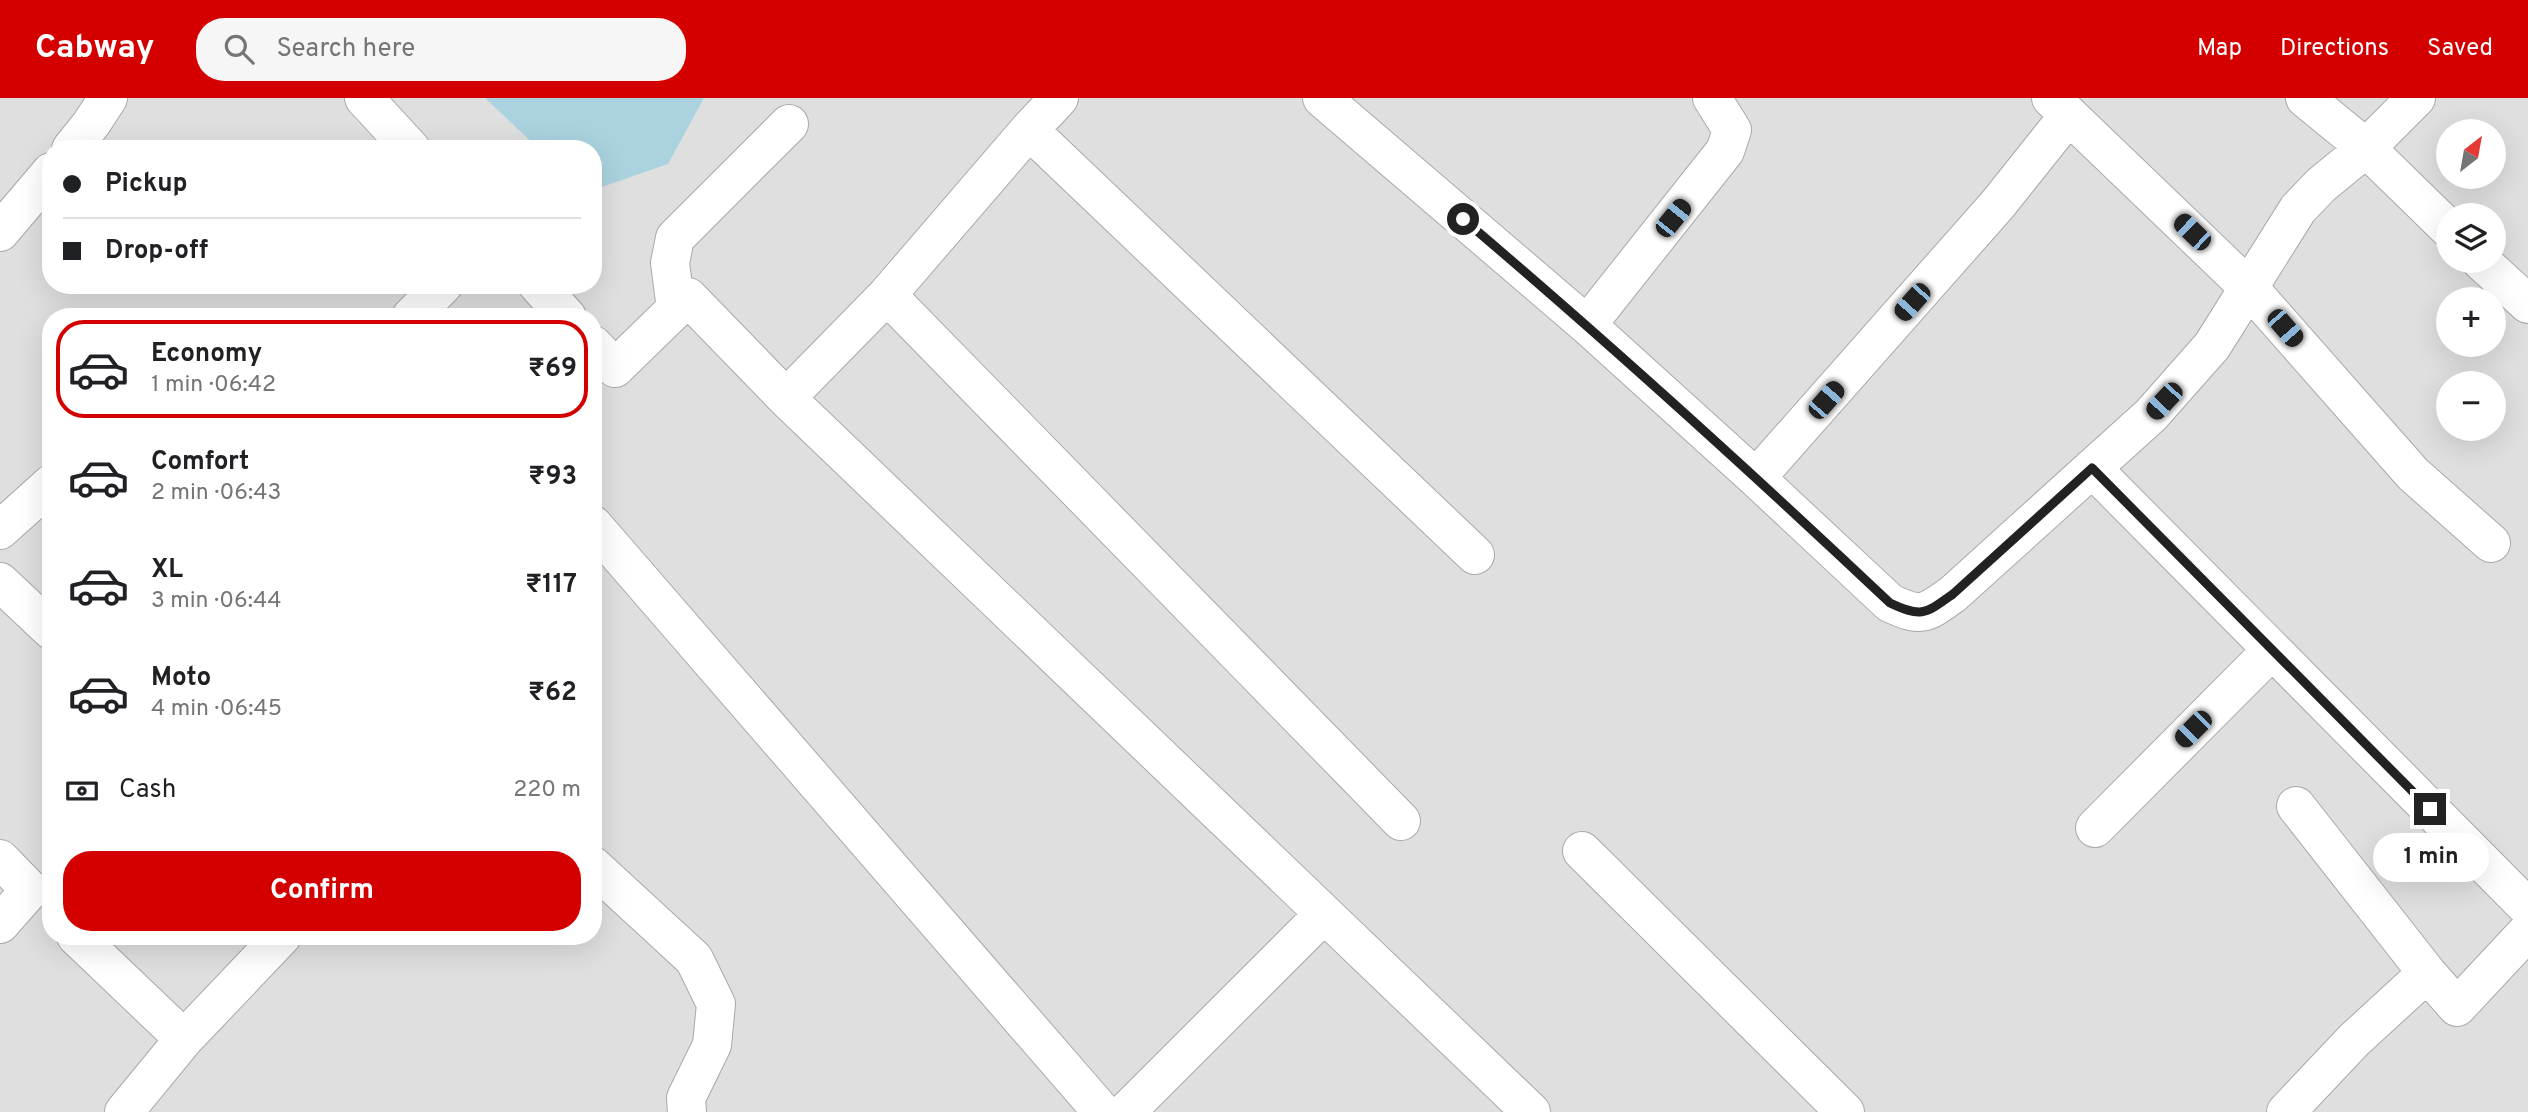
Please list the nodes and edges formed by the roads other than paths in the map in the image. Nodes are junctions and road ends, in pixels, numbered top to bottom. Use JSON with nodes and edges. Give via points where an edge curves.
{"nodes":[{"id":1,"x":108,"y":98,"type":"edge"},
{"id":2,"x":364,"y":98,"type":"edge"},
{"id":3,"x":1059,"y":98,"type":"edge"},
{"id":4,"x":1322,"y":98,"type":"edge"},
{"id":5,"x":1712,"y":98,"type":"edge"},
{"id":6,"x":2305,"y":98,"type":"edge"},
{"id":7,"x":2416,"y":98,"type":"edge"},
{"id":8,"x":2060,"y":107,"type":"edge"},
{"id":9,"x":789,"y":124,"type":"dead end"},
{"id":10,"x":1029,"y":130,"type":"junction"},
{"id":11,"x":78,"y":140,"type":"edge"},
{"id":12,"x":403,"y":140,"type":"edge"},
{"id":13,"x":2366,"y":148,"type":"junction"},
{"id":14,"x":42,"y":183,"type":"edge"},
{"id":15,"x":2436,"y":216,"type":"edge"},
{"id":16,"x":0,"y":232,"type":"edge"},
{"id":17,"x":2494,"y":273,"type":"edge"},
{"id":18,"x":2249,"y":288,"type":"junction"},
{"id":19,"x":434,"y":294,"type":"edge"},
{"id":20,"x":546,"y":294,"type":"edge"},
{"id":21,"x":887,"y":295,"type":"junction"},
{"id":22,"x":2528,"y":304,"type":"edge"},
{"id":23,"x":421,"y":308,"type":"edge"},
{"id":24,"x":559,"y":308,"type":"edge"},
{"id":25,"x":676,"y":309,"type":"junction"},
{"id":26,"x":1587,"y":325,"type":"junction"},
{"id":27,"x":602,"y":355,"type":"edge"},
{"id":28,"x":786,"y":398,"type":"junction"},
{"id":29,"x":2092,"y":468,"type":"junction"},
{"id":30,"x":1756,"y":478,"type":"junction"},
{"id":31,"x":42,"y":492,"type":"edge"},
{"id":32,"x":0,"y":530,"type":"edge"},
{"id":33,"x":602,"y":535,"type":"edge"},
{"id":34,"x":2491,"y":543,"type":"dead end"},
{"id":35,"x":1475,"y":555,"type":"dead end"},
{"id":36,"x":0,"y":582,"type":"edge"},
{"id":37,"x":42,"y":622,"type":"edge"},
{"id":38,"x":2272,"y":650,"type":"junction"},
{"id":39,"x":2295,"y":806,"type":"dead end"},
{"id":40,"x":1401,"y":821,"type":"dead end"},
{"id":41,"x":2095,"y":828,"type":"dead end"},
{"id":42,"x":1582,"y":852,"type":"dead end"},
{"id":43,"x":0,"y":859,"type":"edge"},
{"id":44,"x":602,"y":874,"type":"edge"},
{"id":45,"x":40,"y":900,"type":"edge"},
{"id":46,"x":2528,"y":908,"type":"edge"},
{"id":47,"x":1324,"y":914,"type":"junction"},
{"id":48,"x":0,"y":924,"type":"edge"},
{"id":49,"x":2528,"y":931,"type":"edge"},
{"id":50,"x":85,"y":945,"type":"edge"},
{"id":51,"x":273,"y":945,"type":"edge"},
{"id":52,"x":2427,"y":973,"type":"junction"},
{"id":53,"x":184,"y":1039,"type":"junction"},
{"id":54,"x":124,"y":1112,"type":"edge"},
{"id":55,"x":687,"y":1112,"type":"edge"},
{"id":56,"x":1102,"y":1112,"type":"edge"},
{"id":57,"x":1126,"y":1112,"type":"edge"},
{"id":58,"x":1531,"y":1112,"type":"edge"},
{"id":59,"x":1845,"y":1112,"type":"edge"},
{"id":60,"x":2286,"y":1112,"type":"edge"}],
"edges":[{"from":1,"to":11,"type":"street"},
{"from":2,"to":12,"type":"street"},
{"from":3,"to":10,"type":"street"},
{"from":4,"to":26,"type":"street"},
{"from":5,"to":26,"type":"street","via":[[1732,130],[1725,150]]},
{"from":6,"to":13,"type":"street"},
{"from":7,"to":13,"type":"street"},
{"from":8,"to":18,"type":"street"},
{"from":8,"to":30,"type":"street","via":[[1998,204]]},
{"from":9,"to":25,"type":"street","via":[[675,238],[670,263]]},
{"from":10,"to":21,"type":"street"},
{"from":10,"to":35,"type":"street"},
{"from":13,"to":15,"type":"street"},
{"from":13,"to":18,"type":"street","via":[[2298,209]]},
{"from":14,"to":16,"type":"street"},
{"from":17,"to":22,"type":"street"},
{"from":18,"to":29,"type":"street","via":[[2212,346],[2186,376]]},
{"from":18,"to":34,"type":"street","via":[[2413,474]]},
{"from":19,"to":23,"type":"street"},
{"from":20,"to":24,"type":"street"},
{"from":21,"to":28,"type":"street"},
{"from":21,"to":40,"type":"street"},
{"from":25,"to":27,"type":"street","via":[[615,369]]},
{"from":25,"to":28,"type":"street","via":[[688,298]]},
{"from":26,"to":30,"type":"street"},
{"from":28,"to":47,"type":"street"},
{"from":29,"to":30,"type":"street","via":[[1953,594],[1930,610],[1911,613],[1890,603]]},
{"from":29,"to":38,"type":"street"},
{"from":31,"to":32,"type":"street"},
{"from":33,"to":56,"type":"street"},
{"from":36,"to":37,"type":"street"},
{"from":38,"to":41,"type":"street"},
{"from":38,"to":46,"type":"street"},
{"from":39,"to":52,"type":"street"},
{"from":42,"to":59,"type":"street"},
{"from":43,"to":45,"type":"street"},
{"from":44,"to":55,"type":"street","via":[[694,959],[716,1004],[712,1045],[686,1098]]},
{"from":45,"to":48,"type":"street"},
{"from":47,"to":57,"type":"street"},
{"from":47,"to":58,"type":"street"},
{"from":49,"to":52,"type":"street","via":[[2457,1007]]},
{"from":50,"to":53,"type":"street"},
{"from":51,"to":53,"type":"street"},
{"from":52,"to":60,"type":"street","via":[[2354,1040]]},
{"from":53,"to":54,"type":"street"}]}
